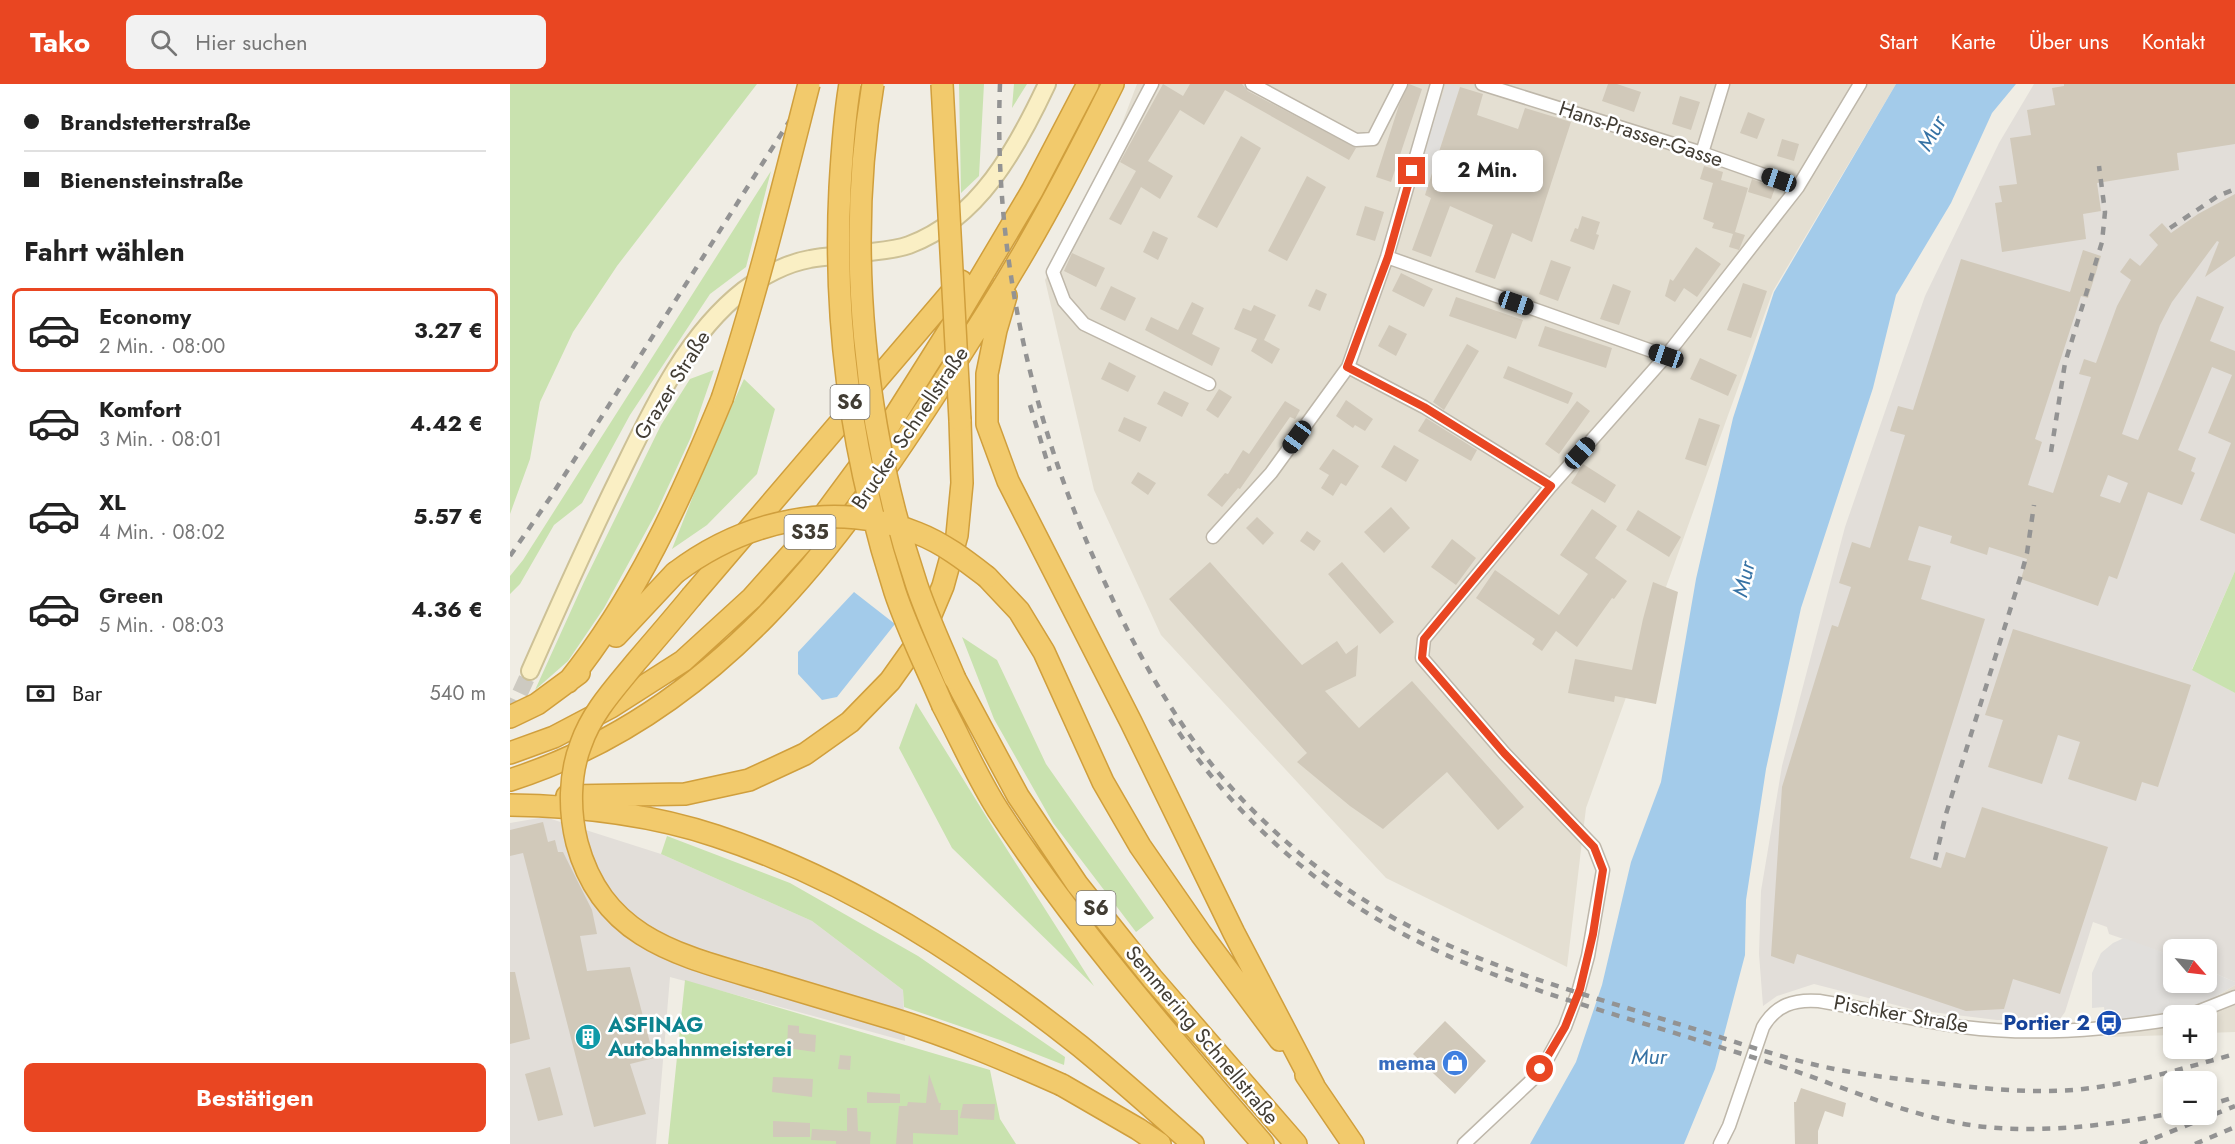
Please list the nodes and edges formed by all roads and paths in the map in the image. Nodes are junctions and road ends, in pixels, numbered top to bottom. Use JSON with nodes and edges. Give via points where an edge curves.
{"nodes":[{"id":1,"x":809,"y":84,"type":"edge"},
{"id":2,"x":850,"y":84,"type":"edge"},
{"id":3,"x":873,"y":84,"type":"edge"},
{"id":4,"x":942,"y":84,"type":"edge"},
{"id":5,"x":1047,"y":84,"type":"edge"},
{"id":6,"x":1088,"y":84,"type":"edge"},
{"id":7,"x":1113,"y":84,"type":"edge"},
{"id":8,"x":1152,"y":84,"type":"edge"},
{"id":9,"x":1252,"y":84,"type":"edge"},
{"id":10,"x":1401,"y":84,"type":"edge"},
{"id":11,"x":1437,"y":84,"type":"edge"},
{"id":12,"x":1482,"y":84,"type":"edge"},
{"id":13,"x":1723,"y":84,"type":"edge"},
{"id":14,"x":1860,"y":84,"type":"edge"},
{"id":15,"x":1702,"y":153,"type":"junction"},
{"id":16,"x":1798,"y":186,"type":"junction"},
{"id":17,"x":1017,"y":217,"type":"junction"},
{"id":18,"x":1388,"y":257,"type":"junction"},
{"id":19,"x":1012,"y":273,"type":"junction"},
{"id":20,"x":1666,"y":356,"type":"junction"},
{"id":21,"x":1347,"y":367,"type":"junction"},
{"id":22,"x":1209,"y":384,"type":"dead end"},
{"id":23,"x":1551,"y":486,"type":"junction"},
{"id":24,"x":1213,"y":537,"type":"dead end"},
{"id":25,"x":530,"y":671,"type":"tunnel mouth"},
{"id":26,"x":568,"y":682,"type":"junction"},
{"id":27,"x":510,"y":717,"type":"edge"},
{"id":28,"x":510,"y":753,"type":"edge"},
{"id":29,"x":510,"y":780,"type":"edge"},
{"id":30,"x":510,"y":803,"type":"edge"},
{"id":31,"x":2235,"y":997,"type":"edge"},
{"id":32,"x":2215,"y":1005,"type":"edge"},
{"id":33,"x":2163,"y":1020,"type":"edge"},
{"id":34,"x":1314,"y":1086,"type":"junction"},
{"id":35,"x":1257,"y":1137,"type":"edge"},
{"id":36,"x":1160,"y":1144,"type":"edge"},
{"id":37,"x":1194,"y":1144,"type":"edge"},
{"id":38,"x":1296,"y":1144,"type":"edge"},
{"id":39,"x":1353,"y":1144,"type":"edge"},
{"id":40,"x":1464,"y":1144,"type":"edge"},
{"id":41,"x":1720,"y":1144,"type":"edge"}],
"edges":[{"from":1,"to":26,"type":"highway","bridge":true,"via":[[767,252],[722,399],[688,480],[623,604],[596,648]]},
{"from":2,"to":35,"type":"highway","name":"Semmering Schnellstraße","number":"S6","bridge":true,"via":[[843,120],[837,246],[845,372],[866,487],[896,594],[942,706],[997,807],[1058,897],[1134,994]]},
{"from":3,"to":38,"type":"highway","name":"Semmering Schnellstraße","number":"S6","bridge":true,"via":[[866,124],[860,246],[868,369],[887,482],[917,587],[955,679],[1018,796],[1077,884],[1152,978]]},
{"from":4,"to":30,"type":"highway","bridge":true,"via":[[962,483],[957,535],[943,586],[922,636],[890,681],[850,722],[805,754],[749,780],[685,794],[546,796]]},
{"from":5,"to":25,"type":"street","name":"Grazer Straße","via":[[987,187],[965,211],[933,234],[907,246],[808,259],[776,271],[745,289],[714,318],[684,358],[647,420]]},
{"from":6,"to":17,"type":"highway","name":"Brucker Schnellstraße","number":"S35"},
{"from":7,"to":19,"type":"highway","name":"Brucker Schnellstraße","number":"S35"},
{"from":8,"to":22,"type":"street","via":[[1053,272],[1064,301],[1084,324]]},
{"from":9,"to":10,"type":"street","via":[[1356,140],[1373,139]]},
{"from":11,"to":18,"type":"street"},
{"from":12,"to":15,"type":"street","name":"Hans-Prasser-Gasse"},
{"from":13,"to":15,"type":"street"},
{"from":14,"to":16,"type":"street"},
{"from":15,"to":16,"type":"street","name":"Hans-Prasser-Gasse"},
{"from":16,"to":20,"type":"street"},
{"from":17,"to":28,"type":"highway","name":"Brucker Schnellstraße","number":"S35","via":[[883,435],[812,531],[752,598],[683,661],[554,737]]},
{"from":17,"to":36,"type":"highway","bridge":true,"via":[[606,698],[580,745],[572,787],[574,830],[580,854],[599,892],[630,927],[671,952],[985,1050],[1062,1085]]},
{"from":18,"to":20,"type":"street"},
{"from":18,"to":21,"type":"street"},
{"from":19,"to":29,"type":"highway","name":"Brucker Schnellstraße","number":"S35","via":[[900,450],[831,544],[770,614],[731,651],[656,709],[603,741]]},
{"from":19,"to":34,"type":"highway","via":[[987,374],[987,424],[1008,481]]},
{"from":20,"to":23,"type":"street"},
{"from":21,"to":23,"type":"street","via":[[1424,407]]},
{"from":21,"to":24,"type":"street","via":[[1271,473]]},
{"from":23,"to":40,"type":"street","via":[[1424,639],[1422,658],[1504,753],[1594,847],[1603,870],[1588,956],[1565,1027],[1532,1080]]},
{"from":26,"to":27,"type":"highway"},
{"from":26,"to":34,"type":"highway","bridge":true,"via":[[602,652],[675,573],[726,540],[808,517],[838,516],[917,533],[987,576],[1019,610],[1044,652],[1103,782],[1140,846]]},
{"from":30,"to":37,"type":"highway","via":[[643,817],[715,835],[805,870],[899,919],[990,979],[1080,1047]]},
{"from":31,"to":32,"type":"street"},
{"from":33,"to":41,"type":"street","name":"Pischker Straße","via":[[2112,1027],[2017,1030],[1964,1027],[1819,1001],[1788,1003],[1773,1013],[1763,1027],[1730,1126]]},
{"from":34,"to":39,"type":"highway"}]}
